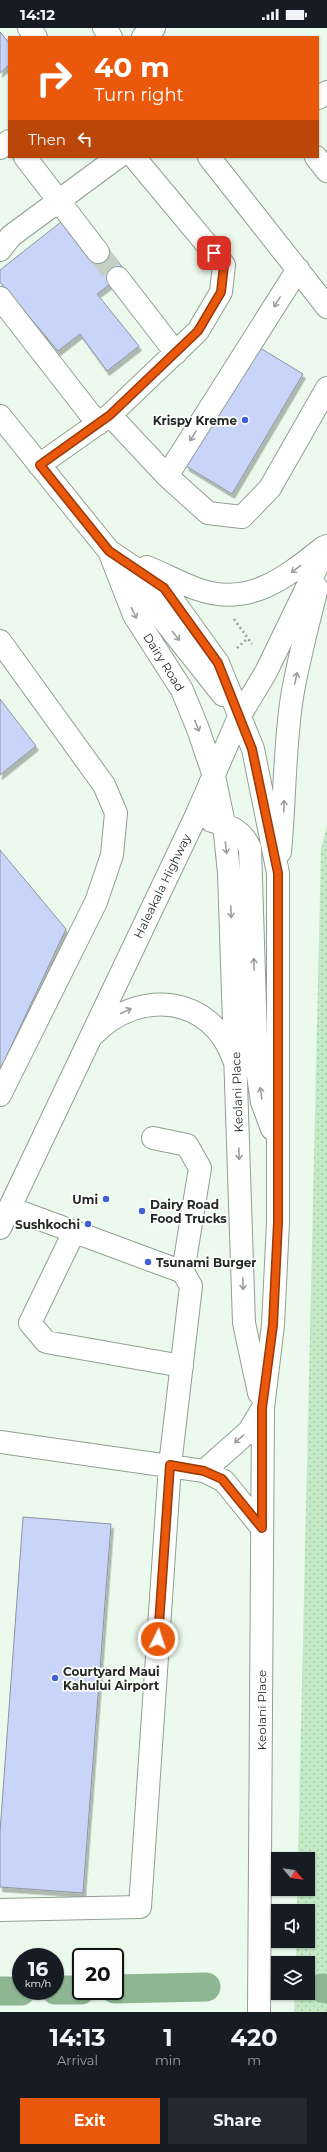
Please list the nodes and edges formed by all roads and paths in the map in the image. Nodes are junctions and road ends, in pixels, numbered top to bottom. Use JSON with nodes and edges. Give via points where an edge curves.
{"nodes":[{"id":1,"x":29,"y":28,"type":"edge"},
{"id":2,"x":104,"y":28,"type":"edge"},
{"id":3,"x":154,"y":28,"type":"edge"},
{"id":4,"x":35,"y":36,"type":"edge"},
{"id":5,"x":110,"y":36,"type":"edge"},
{"id":6,"x":144,"y":36,"type":"edge"},
{"id":7,"x":8,"y":142,"type":"edge"},
{"id":8,"x":0,"y":148,"type":"edge"},
{"id":9,"x":26,"y":158,"type":"edge"},
{"id":10,"x":117,"y":158,"type":"edge"},
{"id":11,"x":135,"y":158,"type":"edge"},
{"id":12,"x":210,"y":158,"type":"edge"},
{"id":13,"x":317,"y":158,"type":"edge"},
{"id":14,"x":327,"y":172,"type":"edge"},
{"id":15,"x":59,"y":201,"type":"junction"},
{"id":16,"x":0,"y":250,"type":"edge"},
{"id":17,"x":98,"y":252,"type":"tunnel mouth"},
{"id":18,"x":298,"y":269,"type":"junction"},
{"id":19,"x":118,"y":278,"type":"tunnel mouth"},
{"id":20,"x":0,"y":298,"type":"edge"},
{"id":21,"x":327,"y":307,"type":"edge"},
{"id":22,"x":176,"y":352,"type":"junction"},
{"id":23,"x":327,"y":388,"type":"edge"},
{"id":24,"x":0,"y":416,"type":"edge"},
{"id":25,"x":104,"y":420,"type":"junction"},
{"id":26,"x":40,"y":465,"type":"junction"},
{"id":27,"x":167,"y":476,"type":"junction"},
{"id":28,"x":327,"y":546,"type":"edge"},
{"id":29,"x":109,"y":551,"type":"junction"},
{"id":30,"x":231,"y":615,"type":"dead end"},
{"id":31,"x":247,"y":639,"type":"junction"},
{"id":32,"x":0,"y":641,"type":"edge"},
{"id":33,"x":254,"y":647,"type":"dead end"},
{"id":34,"x":236,"y":649,"type":"dead end"},
{"id":35,"x":240,"y":717,"type":"junction"},
{"id":36,"x":214,"y":776,"type":"junction"},
{"id":37,"x":196,"y":816,"type":"junction"},
{"id":38,"x":224,"y":824,"type":"junction"},
{"id":39,"x":278,"y":873,"type":"junction"},
{"id":40,"x":86,"y":1044,"type":"junction"},
{"id":41,"x":236,"y":1071,"type":"junction"},
{"id":42,"x":0,"y":1095,"type":"edge"},
{"id":43,"x":153,"y":1138,"type":"dead end"},
{"id":44,"x":277,"y":1144,"type":"junction"},
{"id":45,"x":10,"y":1208,"type":"junction"},
{"id":46,"x":0,"y":1228,"type":"edge"},
{"id":47,"x":74,"y":1232,"type":"junction"},
{"id":48,"x":183,"y":1272,"type":"junction"},
{"id":49,"x":182,"y":1366,"type":"junction"},
{"id":50,"x":262,"y":1408,"type":"junction"},
{"id":51,"x":0,"y":1442,"type":"edge"},
{"id":52,"x":170,"y":1465,"type":"junction"},
{"id":53,"x":204,"y":1471,"type":"junction"},
{"id":54,"x":262,"y":1528,"type":"junction"},
{"id":55,"x":0,"y":1910,"type":"edge"},
{"id":56,"x":259,"y":2012,"type":"edge"}],
"edges":[{"from":1,"to":4,"type":"street"},
{"from":2,"to":5,"type":"street"},
{"from":3,"to":6,"type":"street"},
{"from":7,"to":8,"type":"street"},
{"from":9,"to":15,"type":"street"},
{"from":10,"to":15,"type":"street"},
{"from":11,"to":22,"type":"street","via":[[224,265],[221,292],[198,331]]},
{"from":12,"to":18,"type":"street"},
{"from":13,"to":14,"type":"street"},
{"from":15,"to":16,"type":"street","via":[[11,236]]},
{"from":15,"to":17,"type":"street"},
{"from":18,"to":21,"type":"street"},
{"from":18,"to":27,"type":"street","one_way":true},
{"from":19,"to":22,"type":"street"},
{"from":20,"to":25,"type":"street"},
{"from":22,"to":25,"type":"street"},
{"from":23,"to":27,"type":"street","via":[[270,488],[242,517],[208,513]]},
{"from":24,"to":26,"type":"street","name":"Dairy Road"},
{"from":25,"to":26,"type":"street"},
{"from":25,"to":27,"type":"street"},
{"from":26,"to":29,"type":"street","name":"Dairy Road"},
{"from":28,"to":29,"type":"street","one_way":true,"via":[[274,584],[252,592],[228,595],[198,589]]},
{"from":28,"to":35,"type":"street","name":"Haleakala Highway","via":[[266,672]]},
{"from":39,"to":28,"type":"street","one_way":true,"via":[[285,757],[292,696]]},
{"from":29,"to":35,"type":"street","name":"Dairy Road","via":[[164,588],[218,663]]},
{"from":29,"to":36,"type":"street","name":"Dairy Road","one_way":true,"via":[[134,615],[182,690]]},
{"from":30,"to":31,"type":"path"},
{"from":31,"to":33,"type":"path"},
{"from":31,"to":34,"type":"path"},
{"from":32,"to":42,"type":"street","via":[[104,785],[116,813],[112,855],[96,902]]},
{"from":35,"to":36,"type":"street","name":"Haleakala Highway"},
{"from":35,"to":39,"type":"street","name":"Keolani Place","via":[[252,749]]},
{"from":36,"to":37,"type":"street","name":"Haleakala Highway"},
{"from":36,"to":38,"type":"street","name":"Keolani Place"},
{"from":37,"to":38,"type":"street"},
{"from":37,"to":40,"type":"street","name":"Haleakala Highway"},
{"from":38,"to":41,"type":"street","name":"Keolani Place","one_way":true,"via":[[229,873]]},
{"from":44,"to":38,"type":"street","one_way":true,"via":[[262,1102],[257,1069],[250,852],[242,834]]},
{"from":39,"to":44,"type":"street","name":"Keolani Place"},
{"from":40,"to":41,"type":"street","one_way":true,"via":[[109,1020],[126,1011],[149,1004],[173,1005],[191,1011],[210,1023],[229,1048]]},
{"from":40,"to":45,"type":"street","name":"Haleakala Highway"},
{"from":41,"to":50,"type":"street","name":"Keolani Place","one_way":true,"via":[[244,1323]]},
{"from":43,"to":48,"type":"street","via":[[188,1145],[200,1168]]},
{"from":44,"to":50,"type":"street","name":"Keolani Place","via":[[278,1222],[273,1325]]},
{"from":45,"to":46,"type":"street","name":"Haleakala Highway"},
{"from":45,"to":47,"type":"street"},
{"from":47,"to":48,"type":"street"},
{"from":47,"to":49,"type":"street","via":[[30,1323],[46,1342]]},
{"from":48,"to":49,"type":"street","via":[[191,1286]]},
{"from":49,"to":52,"type":"street"},
{"from":50,"to":53,"type":"street","one_way":true,"via":[[248,1430]]},
{"from":50,"to":54,"type":"street","name":"Keolani Place"},
{"from":51,"to":52,"type":"street"},
{"from":52,"to":53,"type":"street"},
{"from":52,"to":55,"type":"street","via":[[140,1907]]},
{"from":53,"to":54,"type":"street","via":[[224,1481]]},
{"from":54,"to":56,"type":"street","name":"Keolani Place"}]}
